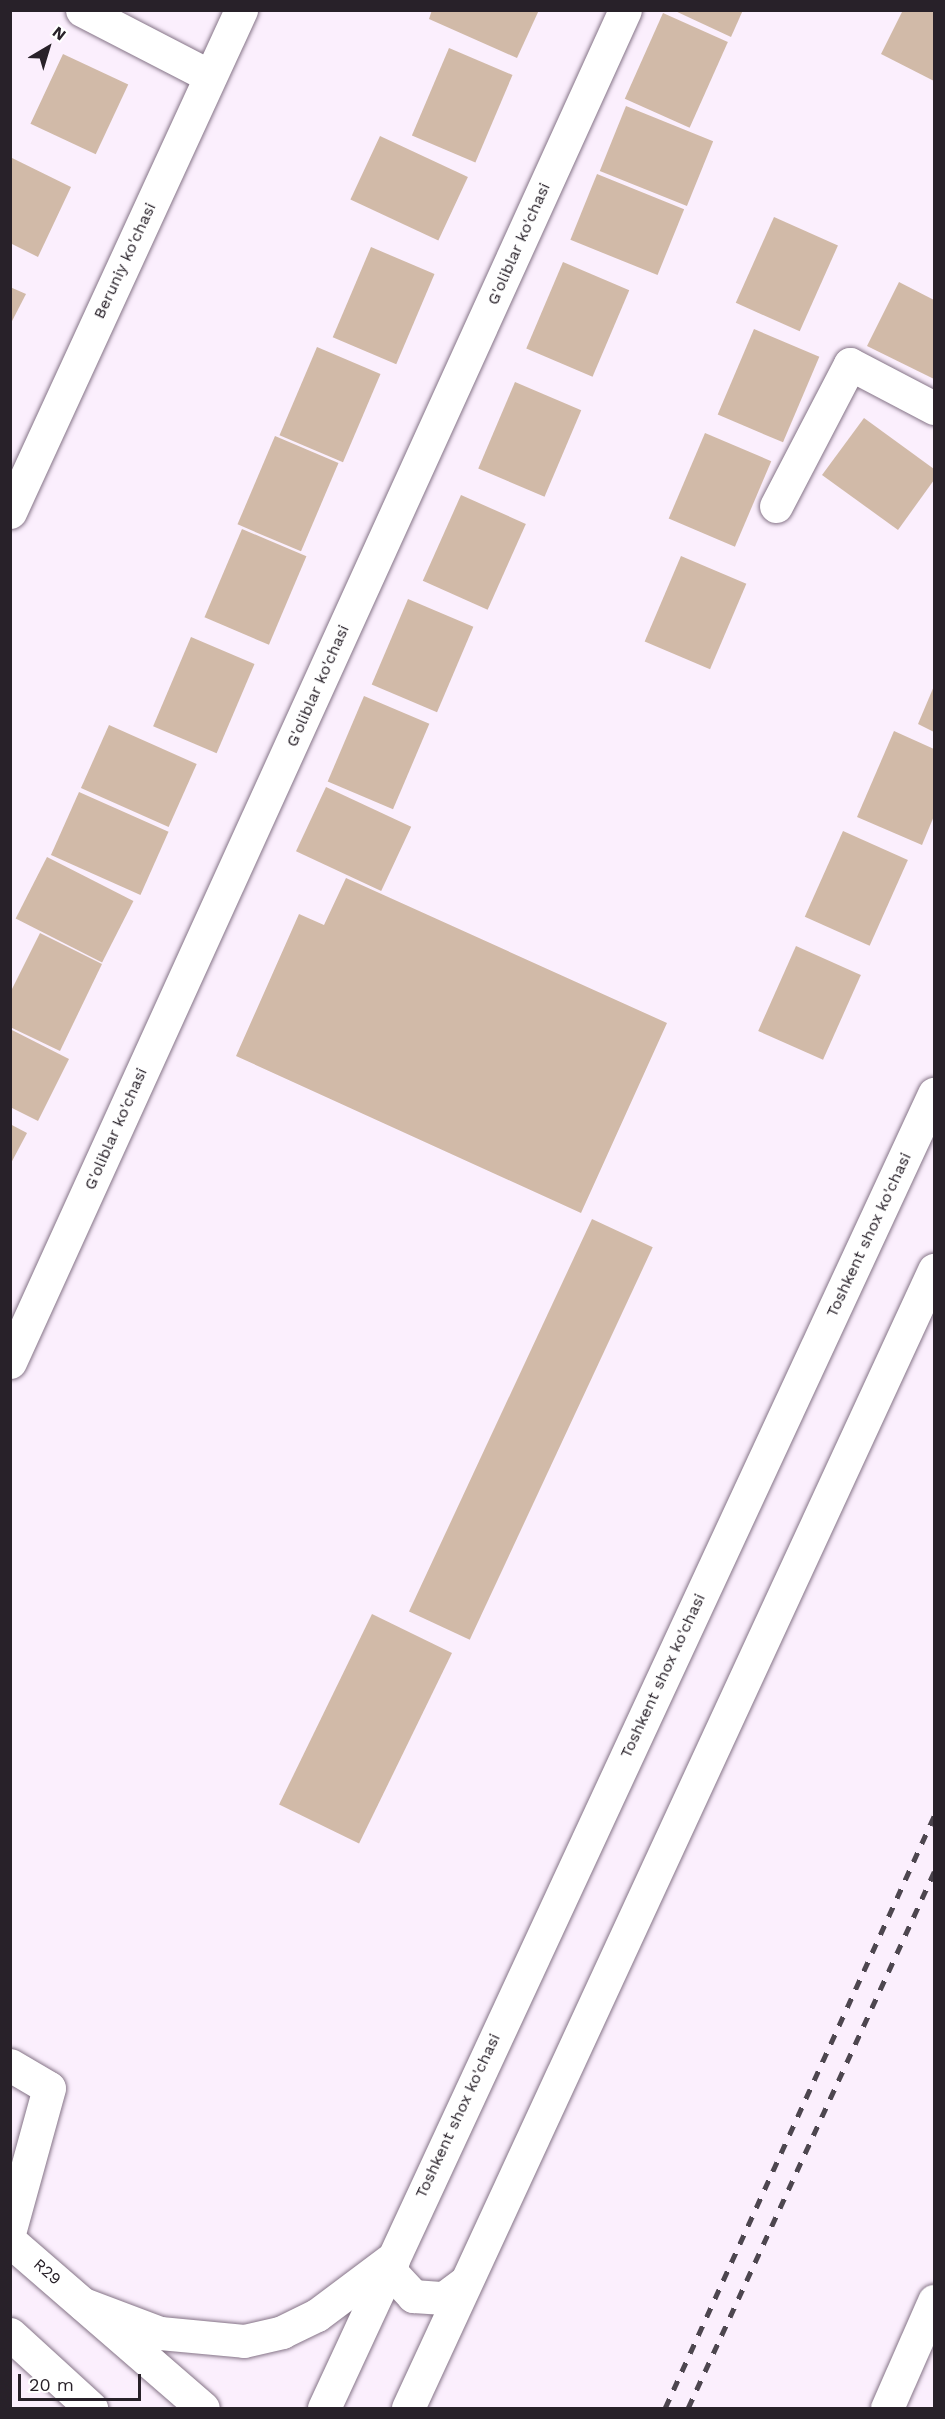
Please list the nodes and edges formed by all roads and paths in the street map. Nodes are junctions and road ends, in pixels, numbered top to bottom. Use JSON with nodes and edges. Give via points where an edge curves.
{"nodes":[{"id":1,"x":82,"y":10,"type":"edge"},
{"id":2,"x":241,"y":10,"type":"edge"},
{"id":3,"x":625,"y":10,"type":"edge"},
{"id":4,"x":210,"y":76,"type":"junction"},
{"id":5,"x":934,"y":408,"type":"edge"},
{"id":6,"x":776,"y":506,"type":"dead end"},
{"id":7,"x":10,"y":512,"type":"edge"},
{"id":8,"x":934,"y":1094,"type":"edge"},
{"id":9,"x":934,"y":1270,"type":"edge"},
{"id":10,"x":10,"y":1362,"type":"edge"},
{"id":11,"x":10,"y":2065,"type":"edge"},
{"id":12,"x":10,"y":2230,"type":"edge"},
{"id":13,"x":10,"y":2241,"type":"edge"},
{"id":14,"x":393,"y":2258,"type":"junction"},
{"id":15,"x":465,"y":2282,"type":"junction"},
{"id":16,"x":934,"y":2301,"type":"edge"},
{"id":17,"x":83,"y":2304,"type":"junction"},
{"id":18,"x":10,"y":2334,"type":"edge"},
{"id":19,"x":91,"y":2409,"type":"edge"},
{"id":20,"x":203,"y":2409,"type":"edge"},
{"id":21,"x":324,"y":2409,"type":"edge"},
{"id":22,"x":408,"y":2409,"type":"edge"},
{"id":23,"x":887,"y":2409,"type":"edge"}],
"edges":[{"from":1,"to":4,"type":"main road"},
{"from":2,"to":4,"type":"main road","name":"Beruniy ko'chasi"},
{"from":3,"to":10,"type":"main road","name":"G'oliblar ko'chasi"},
{"from":4,"to":7,"type":"main road","name":"Beruniy ko'chasi"},
{"from":5,"to":6,"type":"main road","via":[[850,364]]},
{"from":8,"to":14,"type":"main road","name":"Toshkent shox ko'chasi"},
{"from":9,"to":15,"type":"main road"},
{"from":11,"to":12,"type":"main road","via":[[50,2088]]},
{"from":13,"to":17,"type":"main road","name":"R29"},
{"from":14,"to":15,"type":"main road","via":[[391,2272],[413,2296],[444,2298]]},
{"from":14,"to":17,"type":"main road","via":[[317,2315],[282,2332],[244,2341],[160,2333]]},
{"from":14,"to":21,"type":"main road","name":"Toshkent shox ko'chasi"},
{"from":15,"to":22,"type":"main road"},
{"from":16,"to":23,"type":"main road"},
{"from":17,"to":20,"type":"main road","name":"R29"},
{"from":18,"to":19,"type":"main road"}]}
